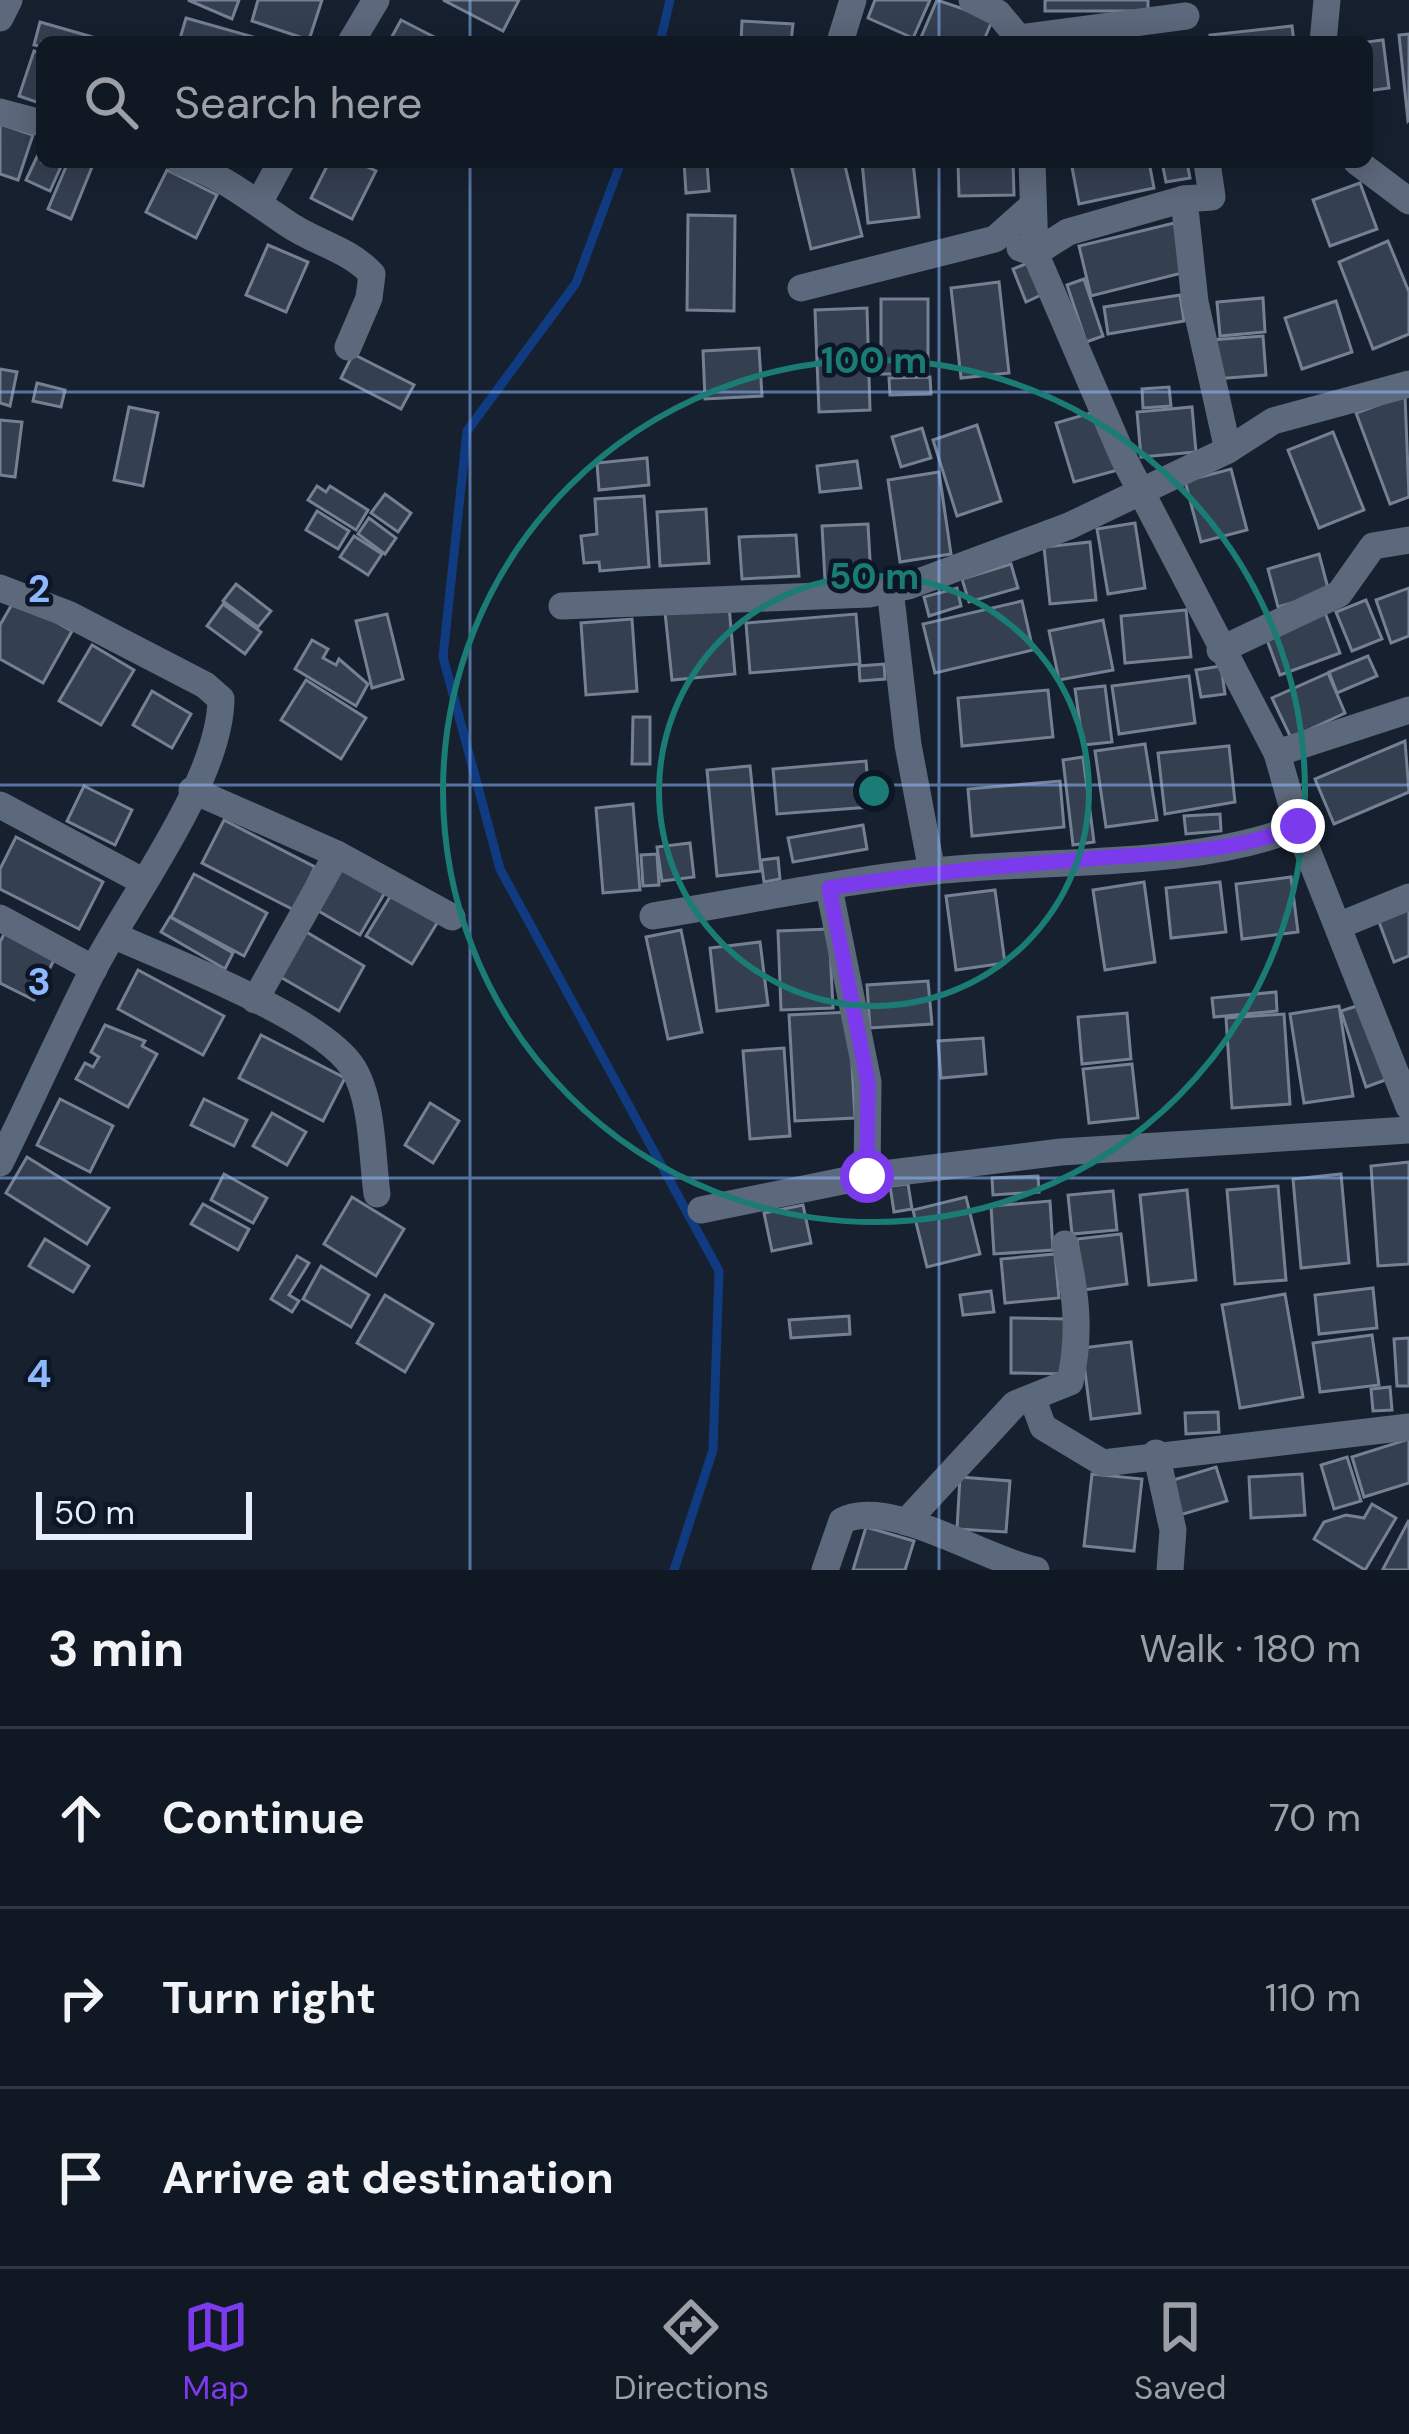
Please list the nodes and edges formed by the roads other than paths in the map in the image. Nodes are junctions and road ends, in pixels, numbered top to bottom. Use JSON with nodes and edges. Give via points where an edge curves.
{"nodes":[{"id":1,"x":9,"y":0,"type":"edge"},
{"id":2,"x":376,"y":0,"type":"edge"},
{"id":3,"x":853,"y":0,"type":"edge"},
{"id":4,"x":972,"y":0,"type":"edge"},
{"id":5,"x":1327,"y":0,"type":"edge"},
{"id":6,"x":0,"y":18,"type":"edge"},
{"id":7,"x":1185,"y":19,"type":"edge"},
{"id":8,"x":355,"y":36,"type":"edge"},
{"id":9,"x":842,"y":36,"type":"edge"},
{"id":10,"x":1018,"y":36,"type":"edge"},
{"id":11,"x":1052,"y":36,"type":"edge"},
{"id":12,"x":1324,"y":36,"type":"edge"},
{"id":13,"x":0,"y":112,"type":"edge"},
{"id":14,"x":36,"y":121,"type":"edge"},
{"id":15,"x":200,"y":168,"type":"edge"},
{"id":16,"x":277,"y":168,"type":"edge"},
{"id":17,"x":1033,"y":168,"type":"edge"},
{"id":18,"x":1208,"y":168,"type":"edge"},
{"id":19,"x":1365,"y":168,"type":"edge"},
{"id":20,"x":1184,"y":200,"type":"junction"},
{"id":21,"x":260,"y":201,"type":"junction"},
{"id":22,"x":1409,"y":201,"type":"edge"},
{"id":23,"x":1032,"y":206,"type":"junction"},
{"id":24,"x":995,"y":239,"type":"junction"},
{"id":25,"x":1035,"y":254,"type":"junction"},
{"id":26,"x":801,"y":288,"type":"dead end"},
{"id":27,"x":348,"y":346,"type":"dead end"},
{"id":28,"x":1409,"y":384,"type":"edge"},
{"id":29,"x":1228,"y":450,"type":"junction"},
{"id":30,"x":1143,"y":492,"type":"junction"},
{"id":31,"x":1409,"y":540,"type":"edge"},
{"id":32,"x":0,"y":589,"type":"edge"},
{"id":33,"x":890,"y":590,"type":"junction"},
{"id":34,"x":562,"y":606,"type":"dead end"},
{"id":35,"x":1220,"y":650,"type":"junction"},
{"id":36,"x":1409,"y":710,"type":"edge"},
{"id":37,"x":1277,"y":753,"type":"junction"},
{"id":38,"x":192,"y":790,"type":"junction"},
{"id":39,"x":0,"y":805,"type":"edge"},
{"id":40,"x":1298,"y":826,"type":"junction"},
{"id":41,"x":337,"y":854,"type":"junction"},
{"id":42,"x":932,"y":872,"type":"junction"},
{"id":43,"x":144,"y":882,"type":"junction"},
{"id":44,"x":829,"y":888,"type":"junction"},
{"id":45,"x":1409,"y":897,"type":"edge"},
{"id":46,"x":452,"y":916,"type":"dead end"},
{"id":47,"x":653,"y":916,"type":"dead end"},
{"id":48,"x":0,"y":918,"type":"edge"},
{"id":49,"x":1338,"y":926,"type":"junction"},
{"id":50,"x":113,"y":935,"type":"junction"},
{"id":51,"x":94,"y":969,"type":"junction"},
{"id":52,"x":255,"y":1000,"type":"junction"},
{"id":53,"x":1409,"y":1107,"type":"edge"},
{"id":54,"x":1409,"y":1130,"type":"edge"},
{"id":55,"x":0,"y":1163,"type":"edge"},
{"id":56,"x":867,"y":1176,"type":"junction"},
{"id":57,"x":377,"y":1194,"type":"dead end"},
{"id":58,"x":701,"y":1210,"type":"dead end"},
{"id":59,"x":1065,"y":1244,"type":"dead end"},
{"id":60,"x":1034,"y":1400,"type":"junction"},
{"id":61,"x":1409,"y":1427,"type":"edge"},
{"id":62,"x":1156,"y":1453,"type":"junction"},
{"id":63,"x":906,"y":1522,"type":"junction"},
{"id":64,"x":825,"y":1570,"type":"edge"},
{"id":65,"x":1036,"y":1570,"type":"edge"},
{"id":66,"x":1170,"y":1570,"type":"edge"}],
"edges":[{"from":1,"to":6,"type":"street"},
{"from":2,"to":8,"type":"street"},
{"from":3,"to":9,"type":"street"},
{"from":4,"to":10,"type":"street"},
{"from":5,"to":12,"type":"street"},
{"from":7,"to":11,"type":"street"},
{"from":13,"to":14,"type":"street"},
{"from":15,"to":21,"type":"street"},
{"from":16,"to":21,"type":"street"},
{"from":17,"to":23,"type":"street"},
{"from":18,"to":20,"type":"street","via":[[1212,196]]},
{"from":19,"to":22,"type":"street"},
{"from":20,"to":25,"type":"street","via":[[1068,232]]},
{"from":20,"to":29,"type":"street","via":[[1195,302]]},
{"from":21,"to":27,"type":"street","via":[[372,274]]},
{"from":23,"to":24,"type":"street"},
{"from":23,"to":25,"type":"street"},
{"from":24,"to":25,"type":"street"},
{"from":24,"to":26,"type":"street"},
{"from":25,"to":30,"type":"street"},
{"from":28,"to":29,"type":"street","via":[[1273,422]]},
{"from":29,"to":30,"type":"street"},
{"from":30,"to":33,"type":"street"},
{"from":30,"to":35,"type":"street"},
{"from":31,"to":35,"type":"street","via":[[1373,546],[1339,594]]},
{"from":32,"to":38,"type":"street","via":[[138,649],[221,699],[221,723]]},
{"from":33,"to":34,"type":"street"},
{"from":33,"to":42,"type":"street"},
{"from":35,"to":37,"type":"street"},
{"from":36,"to":37,"type":"street"},
{"from":37,"to":40,"type":"street"},
{"from":38,"to":41,"type":"street"},
{"from":38,"to":43,"type":"street"},
{"from":39,"to":43,"type":"street"},
{"from":40,"to":42,"type":"street","via":[[1199,852]]},
{"from":40,"to":49,"type":"street"},
{"from":41,"to":46,"type":"street"},
{"from":41,"to":52,"type":"street"},
{"from":42,"to":44,"type":"street"},
{"from":43,"to":50,"type":"street"},
{"from":44,"to":47,"type":"street"},
{"from":44,"to":56,"type":"street","via":[[868,1082]]},
{"from":45,"to":49,"type":"street"},
{"from":48,"to":51,"type":"street"},
{"from":49,"to":53,"type":"street"},
{"from":50,"to":51,"type":"street"},
{"from":50,"to":52,"type":"street"},
{"from":51,"to":55,"type":"street"},
{"from":52,"to":57,"type":"street","via":[[338,1050],[356,1071]]},
{"from":54,"to":56,"type":"street","via":[[1061,1152]]},
{"from":56,"to":58,"type":"street"},
{"from":59,"to":60,"type":"street","via":[[1078,1346],[1070,1382]]},
{"from":60,"to":62,"type":"street","via":[[1043,1427],[1102,1463]]},
{"from":60,"to":63,"type":"street","via":[[1004,1413]]},
{"from":61,"to":62,"type":"street"},
{"from":62,"to":66,"type":"street","via":[[1173,1530]]},
{"from":63,"to":64,"type":"street","via":[[870,1513],[842,1521]]},
{"from":63,"to":65,"type":"street"}]}
